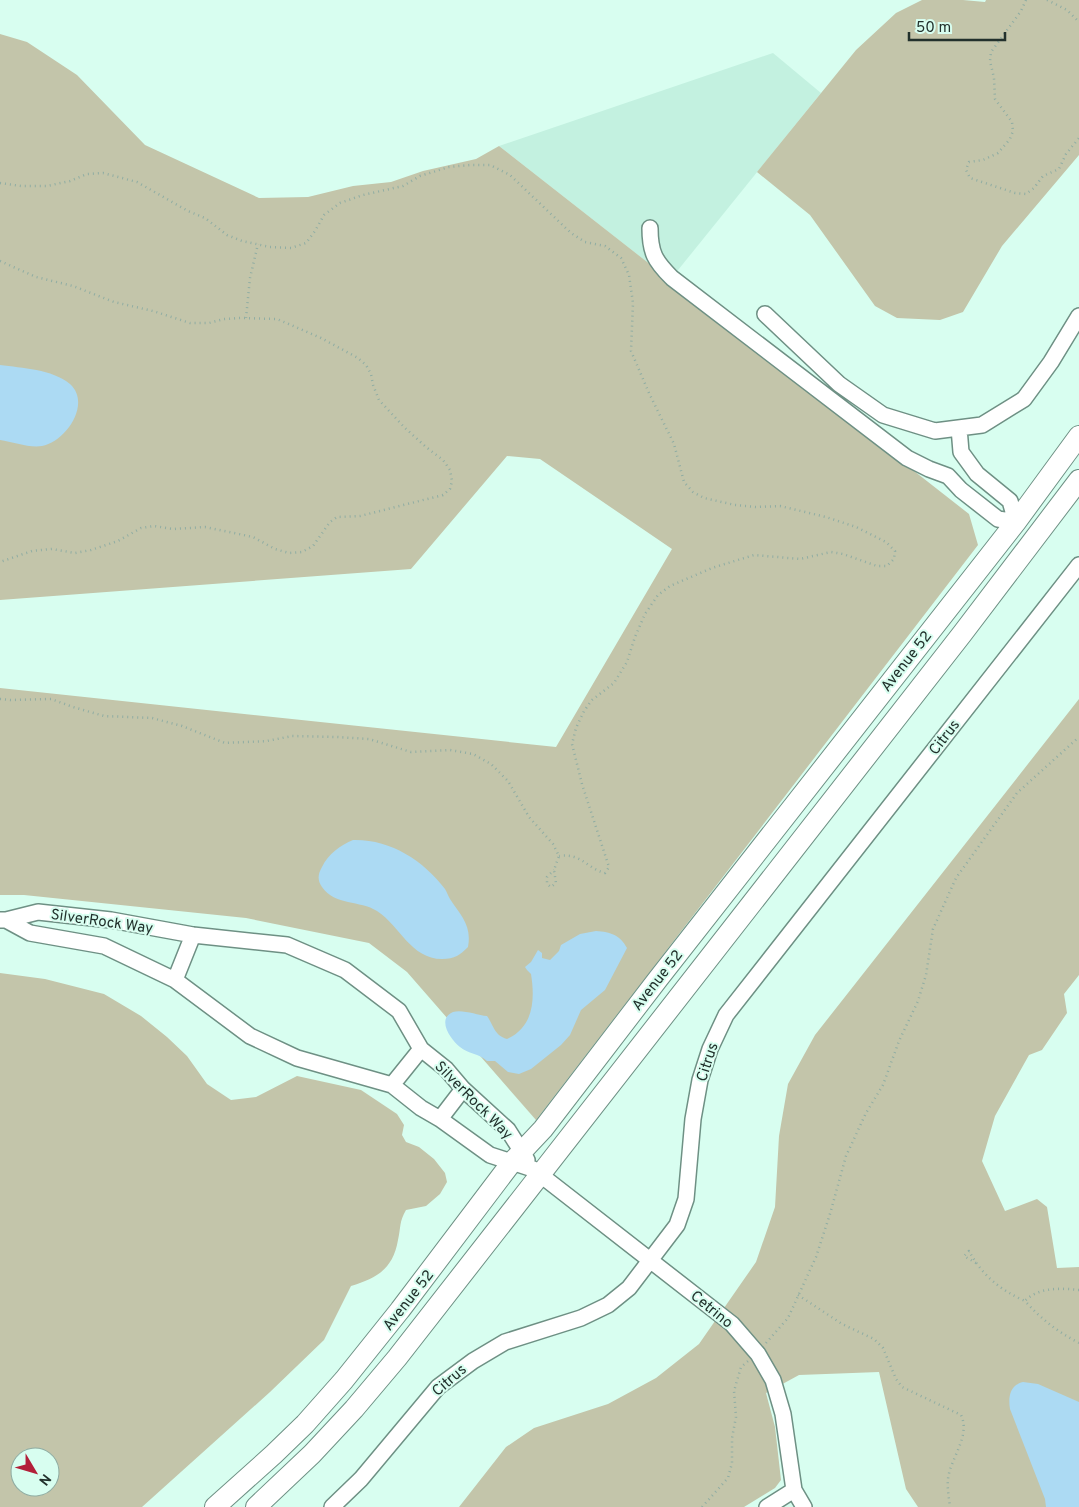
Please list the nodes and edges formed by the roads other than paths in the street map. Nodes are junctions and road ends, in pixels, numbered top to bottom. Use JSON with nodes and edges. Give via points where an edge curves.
{"nodes":[{"id":1,"x":650,"y":228,"type":"dead end"},
{"id":2,"x":765,"y":314,"type":"dead end"},
{"id":3,"x":1079,"y":316,"type":"edge"},
{"id":4,"x":959,"y":428,"type":"junction"},
{"id":5,"x":1079,"y":436,"type":"edge"},
{"id":6,"x":961,"y":452,"type":"junction"},
{"id":7,"x":948,"y":476,"type":"junction"},
{"id":8,"x":1079,"y":480,"type":"edge"},
{"id":9,"x":1016,"y":522,"type":"junction"},
{"id":10,"x":1079,"y":565,"type":"edge"},
{"id":11,"x":3,"y":920,"type":"edge"},
{"id":12,"x":193,"y":935,"type":"junction"},
{"id":13,"x":175,"y":980,"type":"junction"},
{"id":14,"x":421,"y":1049,"type":"junction"},
{"id":15,"x":392,"y":1085,"type":"junction"},
{"id":16,"x":463,"y":1089,"type":"junction"},
{"id":17,"x":440,"y":1118,"type":"junction"},
{"id":18,"x":517,"y":1157,"type":"junction"},
{"id":19,"x":537,"y":1172,"type":"junction"},
{"id":20,"x":650,"y":1261,"type":"junction"},
{"id":21,"x":794,"y":1490,"type":"junction"},
{"id":22,"x":216,"y":1507,"type":"edge"},
{"id":23,"x":256,"y":1507,"type":"edge"},
{"id":24,"x":332,"y":1507,"type":"edge"},
{"id":25,"x":767,"y":1507,"type":"edge"},
{"id":26,"x":804,"y":1507,"type":"edge"}],
"edges":[{"from":1,"to":7,"type":"street","via":[[650,244],[657,263],[672,278],[907,458]]},
{"from":2,"to":4,"type":"street","via":[[839,384],[883,415],[935,431]]},
{"from":3,"to":4,"type":"street","via":[[1024,399],[982,426]]},
{"from":4,"to":6,"type":"street"},
{"from":5,"to":9,"type":"main road","name":"Avenue 52"},
{"from":6,"to":7,"type":"street"},
{"from":6,"to":9,"type":"street","via":[[977,474],[1010,501]]},
{"from":7,"to":9,"type":"street","via":[[998,519]]},
{"from":8,"to":19,"type":"main road","name":"Avenue 52"},
{"from":9,"to":18,"type":"main road","name":"Avenue 52","via":[[543,1129]]},
{"from":10,"to":20,"type":"street","name":"Citrus","via":[[726,1015],[700,1080],[686,1199],[677,1224]]},
{"from":11,"to":12,"type":"street","name":"SilverRock Way","via":[[38,912],[111,920]]},
{"from":11,"to":13,"type":"street","name":"SilverRock Way","via":[[30,933],[104,946]]},
{"from":12,"to":13,"type":"street"},
{"from":12,"to":14,"type":"street","name":"SilverRock Way","via":[[287,945],[345,970],[399,1011]]},
{"from":13,"to":15,"type":"street","name":"SilverRock Way","via":[[250,1036],[297,1058]]},
{"from":14,"to":15,"type":"street"},
{"from":14,"to":16,"type":"street","name":"SilverRock Way","via":[[446,1068]]},
{"from":15,"to":17,"type":"street","name":"SilverRock Way","via":[[421,1108]]},
{"from":16,"to":17,"type":"street"},
{"from":16,"to":18,"type":"street","name":"SilverRock Way","via":[[508,1130]]},
{"from":17,"to":18,"type":"street","name":"SilverRock Way","via":[[490,1155]]},
{"from":18,"to":19,"type":"street","name":"SilverRock Way"},
{"from":18,"to":22,"type":"main road","name":"Avenue 52","via":[[344,1380],[305,1424]]},
{"from":19,"to":20,"type":"street","name":"Cetrino"},
{"from":19,"to":23,"type":"main road","name":"Avenue 52","via":[[397,1358],[312,1454]]},
{"from":20,"to":21,"type":"street","name":"Cetrino","via":[[732,1324],[758,1354],[773,1380],[783,1414]]},
{"from":20,"to":24,"type":"street","name":"Citrus","via":[[629,1288],[608,1305],[581,1318],[505,1342],[473,1360],[438,1387],[361,1479]]},
{"from":21,"to":25,"type":"street"},
{"from":21,"to":26,"type":"street","name":"Cetrino"}]}
